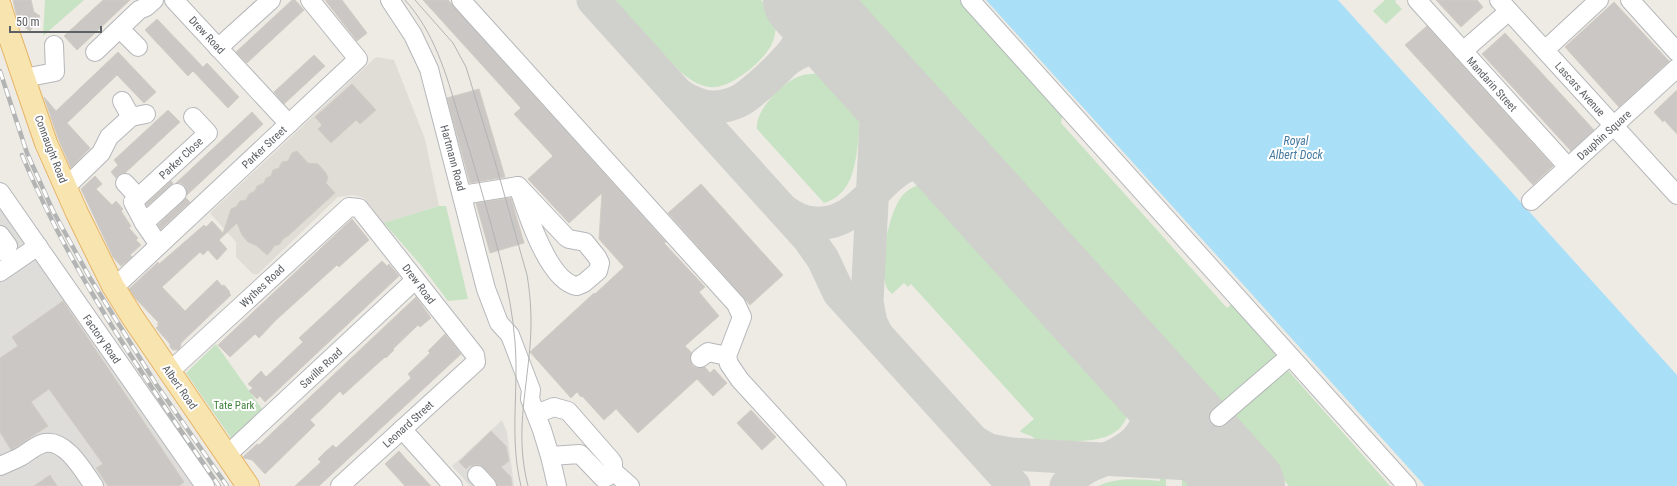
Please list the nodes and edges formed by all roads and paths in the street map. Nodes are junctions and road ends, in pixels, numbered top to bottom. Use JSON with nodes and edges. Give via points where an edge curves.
{"nodes":[{"id":1,"x":154,"y":0,"type":"edge"},
{"id":2,"x":174,"y":0,"type":"edge"},
{"id":3,"x":271,"y":0,"type":"edge"},
{"id":4,"x":310,"y":0,"type":"edge"},
{"id":5,"x":390,"y":0,"type":"edge"},
{"id":6,"x":461,"y":0,"type":"edge"},
{"id":7,"x":970,"y":0,"type":"edge"},
{"id":8,"x":1417,"y":0,"type":"edge"},
{"id":9,"x":1599,"y":0,"type":"edge"},
{"id":10,"x":1630,"y":0,"type":"edge"},
{"id":11,"x":1504,"y":5,"type":"edge"},
{"id":12,"x":0,"y":6,"type":"edge"},
{"id":13,"x":120,"y":29,"type":"junction"},
{"id":14,"x":54,"y":45,"type":"dead end"},
{"id":15,"x":138,"y":47,"type":"dead end"},
{"id":16,"x":218,"y":48,"type":"junction"},
{"id":17,"x":1545,"y":50,"type":"junction"},
{"id":18,"x":1463,"y":51,"type":"junction"},
{"id":19,"x":95,"y":52,"type":"dead end"},
{"id":20,"x":1677,"y":52,"type":"edge"},
{"id":21,"x":1677,"y":68,"type":"edge"},
{"id":22,"x":24,"y":78,"type":"junction"},
{"id":23,"x":122,"y":101,"type":"dead end"},
{"id":24,"x":193,"y":117,"type":"dead end"},
{"id":25,"x":289,"y":124,"type":"junction"},
{"id":26,"x":1613,"y":126,"type":"junction"},
{"id":27,"x":1568,"y":167,"type":"junction"},
{"id":28,"x":125,"y":183,"type":"dead end"},
{"id":29,"x":64,"y":185,"type":"junction"},
{"id":30,"x":518,"y":186,"type":"junction"},
{"id":31,"x":0,"y":192,"type":"edge"},
{"id":32,"x":177,"y":193,"type":"dead end"},
{"id":33,"x":462,"y":194,"type":"junction"},
{"id":34,"x":1677,"y":195,"type":"edge"},
{"id":35,"x":138,"y":197,"type":"junction"},
{"id":36,"x":1531,"y":200,"type":"dead end"},
{"id":37,"x":358,"y":208,"type":"joint"},
{"id":38,"x":144,"y":223,"type":"junction"},
{"id":39,"x":0,"y":235,"type":"edge"},
{"id":40,"x":577,"y":240,"type":"junction"},
{"id":41,"x":159,"y":245,"type":"junction"},
{"id":42,"x":38,"y":246,"type":"junction"},
{"id":43,"x":0,"y":251,"type":"edge"},
{"id":44,"x":553,"y":266,"type":"junction"},
{"id":45,"x":0,"y":272,"type":"edge"},
{"id":46,"x":415,"y":280,"type":"junction"},
{"id":47,"x":114,"y":286,"type":"junction"},
{"id":48,"x":727,"y":356,"type":"junction"},
{"id":49,"x":1290,"y":356,"type":"junction"},
{"id":50,"x":700,"y":358,"type":"dead end"},
{"id":51,"x":476,"y":362,"type":"joint"},
{"id":52,"x":169,"y":372,"type":"junction"},
{"id":53,"x":533,"y":406,"type":"junction"},
{"id":54,"x":1219,"y":417,"type":"dead end"},
{"id":55,"x":402,"y":429,"type":"junction"},
{"id":56,"x":227,"y":455,"type":"junction"},
{"id":57,"x":550,"y":456,"type":"junction"},
{"id":58,"x":0,"y":466,"type":"edge"},
{"id":59,"x":613,"y":471,"type":"junction"},
{"id":60,"x":94,"y":486,"type":"edge"},
{"id":61,"x":205,"y":486,"type":"edge"},
{"id":62,"x":248,"y":486,"type":"edge"},
{"id":63,"x":340,"y":486,"type":"edge"},
{"id":64,"x":453,"y":486,"type":"edge"},
{"id":65,"x":557,"y":486,"type":"edge"},
{"id":66,"x":630,"y":486,"type":"edge"},
{"id":67,"x":837,"y":486,"type":"edge"},
{"id":68,"x":1407,"y":486,"type":"edge"}],
"edges":[{"from":1,"to":13,"type":"street","via":[[139,10]]},
{"from":2,"to":16,"type":"street","name":"Drew Road"},
{"from":3,"to":16,"type":"street"},
{"from":4,"to":25,"type":"street","name":"Parker Street","via":[[358,59]]},
{"from":5,"to":33,"type":"street","name":"Hartmann Road","via":[[425,58]]},
{"from":6,"to":48,"type":"street","via":[[736,304],[742,317]]},
{"from":7,"to":49,"type":"street"},
{"from":8,"to":18,"type":"street","name":"Mandarin Street"},
{"from":9,"to":17,"type":"street"},
{"from":10,"to":20,"type":"street"},
{"from":11,"to":17,"type":"street","name":"Lascars Avenue"},
{"from":11,"to":18,"type":"street"},
{"from":12,"to":22,"type":"main road","name":"Connaught Road"},
{"from":13,"to":15,"type":"street"},
{"from":13,"to":19,"type":"street"},
{"from":14,"to":22,"type":"street","via":[[55,72]]},
{"from":16,"to":25,"type":"street","name":"Drew Road"},
{"from":17,"to":26,"type":"street","name":"Lascars Avenue"},
{"from":18,"to":27,"type":"street","name":"Mandarin Street"},
{"from":21,"to":26,"type":"street","name":"Dauphin Square"},
{"from":22,"to":29,"type":"main road","name":"Connaught Road","via":[[46,143]]},
{"from":23,"to":29,"type":"street","via":[[138,116],[109,137],[101,153],[71,182]]},
{"from":24,"to":35,"type":"street","name":"Parker Close","via":[[208,133]]},
{"from":25,"to":41,"type":"street","name":"Parker Street"},
{"from":26,"to":27,"type":"street","name":"Dauphin Square"},
{"from":26,"to":34,"type":"street","name":"Lascars Avenue"},
{"from":27,"to":36,"type":"street","name":"Dauphin Square"},
{"from":28,"to":35,"type":"street"},
{"from":29,"to":47,"type":"main road","name":"Connaught Road"},
{"from":30,"to":33,"type":"street"},
{"from":30,"to":40,"type":"street","via":[[566,237]]},
{"from":30,"to":44,"type":"street","via":[[532,228]]},
{"from":31,"to":42,"type":"street","name":"Factory Road"},
{"from":32,"to":38,"type":"street"},
{"from":33,"to":53,"type":"street","name":"Hartmann Road","via":[[484,282],[499,323],[510,335],[531,390]]},
{"from":35,"to":38,"type":"street","via":[[133,202]]},
{"from":37,"to":46,"type":"street","name":"Drew Road"},
{"from":37,"to":52,"type":"street","name":"Wythes Road","via":[[349,207]]},
{"from":38,"to":41,"type":"street"},
{"from":39,"to":43,"type":"street","via":[[8,246]]},
{"from":40,"to":44,"type":"street","via":[[558,255]]},
{"from":40,"to":44,"type":"street","via":[[585,242],[598,256],[598,271],[577,286],[566,281]]},
{"from":41,"to":47,"type":"street","name":"Parker Street"},
{"from":42,"to":45,"type":"street"},
{"from":42,"to":61,"type":"street","name":"Factory Road"},
{"from":46,"to":51,"type":"street","name":"Drew Road","via":[[475,355]]},
{"from":46,"to":56,"type":"street","name":"Saville Road"},
{"from":47,"to":52,"type":"main road","name":"Albert Road"},
{"from":48,"to":50,"type":"street","via":[[708,352]]},
{"from":48,"to":67,"type":"street","via":[[729,364],[740,380]]},
{"from":49,"to":54,"type":"street"},
{"from":49,"to":68,"type":"street"},
{"from":51,"to":55,"type":"street","name":"Leonard Street"},
{"from":52,"to":56,"type":"main road","name":"Albert Road"},
{"from":53,"to":57,"type":"street","name":"Hartmann Road"},
{"from":53,"to":59,"type":"street","via":[[568,411],[611,460]]},
{"from":55,"to":63,"type":"street","name":"Leonard Street"},
{"from":55,"to":64,"type":"street"},
{"from":56,"to":62,"type":"main road","name":"Albert Road"},
{"from":57,"to":59,"type":"street","via":[[580,454],[602,478]]},
{"from":57,"to":65,"type":"street","name":"Hartmann Road"},
{"from":58,"to":60,"type":"street","via":[[44,443],[53,443],[72,455]]},
{"from":59,"to":66,"type":"street"}]}
